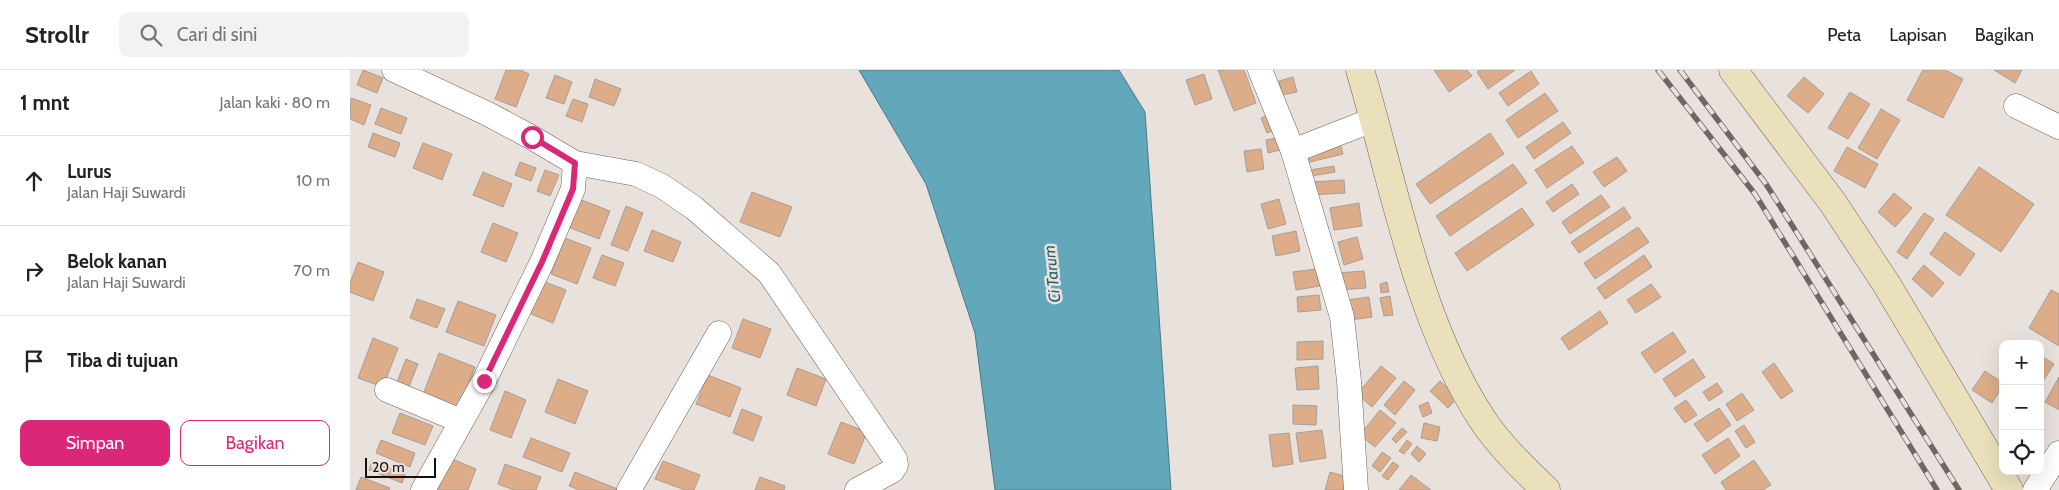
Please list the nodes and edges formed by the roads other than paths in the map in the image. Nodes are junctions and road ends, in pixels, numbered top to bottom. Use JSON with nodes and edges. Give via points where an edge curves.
{"nodes":[{"id":1,"x":394,"y":70,"type":"edge"},
{"id":2,"x":1260,"y":70,"type":"edge"},
{"id":3,"x":1360,"y":70,"type":"edge"},
{"id":4,"x":1733,"y":70,"type":"edge"},
{"id":5,"x":2016,"y":106,"type":"dead end"},
{"id":6,"x":1375,"y":119,"type":"junction"},
{"id":7,"x":2059,"y":126,"type":"edge"},
{"id":8,"x":1292,"y":151,"type":"junction"},
{"id":9,"x":575,"y":163,"type":"junction"},
{"id":10,"x":719,"y":333,"type":"dead end"},
{"id":11,"x":387,"y":390,"type":"dead end"},
{"id":12,"x":461,"y":421,"type":"junction"},
{"id":13,"x":2059,"y":453,"type":"edge"},
{"id":14,"x":423,"y":490,"type":"edge"},
{"id":15,"x":629,"y":490,"type":"edge"},
{"id":16,"x":857,"y":490,"type":"edge"},
{"id":17,"x":1356,"y":490,"type":"edge"},
{"id":18,"x":1546,"y":490,"type":"edge"},
{"id":19,"x":2009,"y":490,"type":"edge"},
{"id":20,"x":2035,"y":490,"type":"edge"}],
"edges":[{"from":1,"to":9,"type":"street","via":[[488,114]]},
{"from":2,"to":8,"type":"street"},
{"from":3,"to":6,"type":"main road"},
{"from":4,"to":19,"type":"main road","via":[[1834,203],[1887,285]]},
{"from":5,"to":7,"type":"street"},
{"from":6,"to":8,"type":"street"},
{"from":6,"to":18,"type":"main road","via":[[1428,306],[1454,369],[1483,420]]},
{"from":8,"to":17,"type":"street","via":[[1342,317]]},
{"from":9,"to":12,"type":"street","via":[[573,189],[542,262]]},
{"from":9,"to":16,"type":"street","via":[[636,174],[662,186],[694,208],[769,273],[895,459],[892,471]]},
{"from":10,"to":15,"type":"street"},
{"from":11,"to":12,"type":"street"},
{"from":12,"to":14,"type":"street"},
{"from":13,"to":20,"type":"street"}]}
